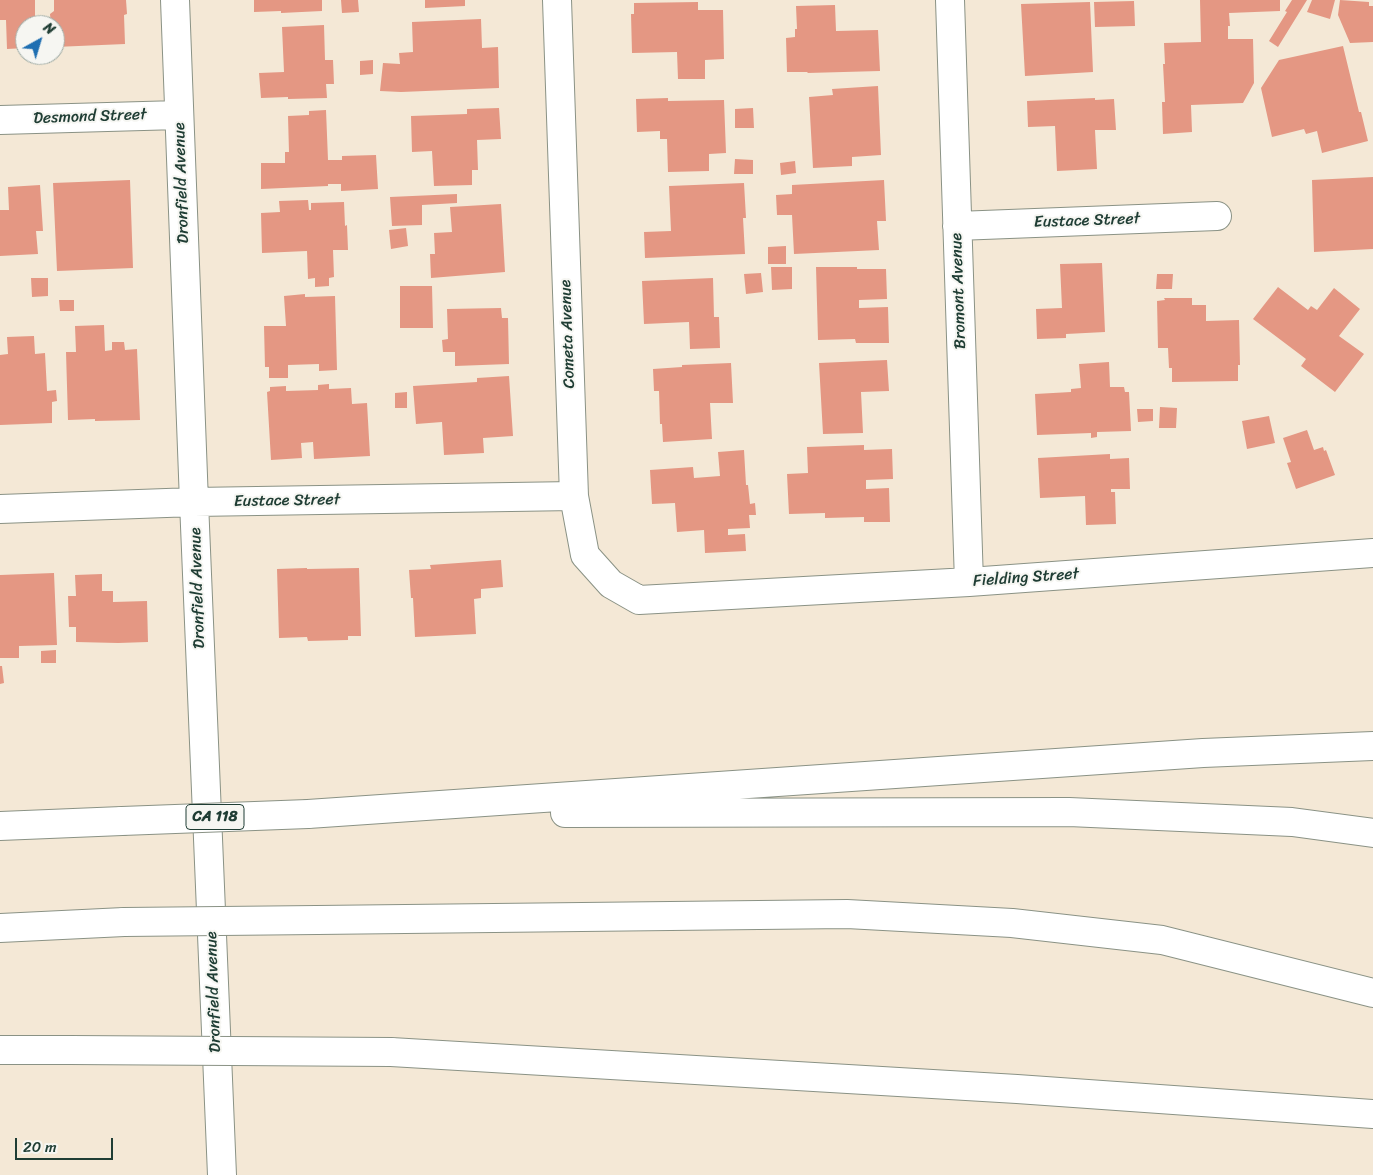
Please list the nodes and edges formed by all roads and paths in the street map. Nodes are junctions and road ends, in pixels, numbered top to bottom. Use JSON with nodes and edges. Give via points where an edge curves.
{"nodes":[{"id":1,"x":175,"y":0,"type":"edge"},
{"id":2,"x":557,"y":0,"type":"edge"},
{"id":3,"x":950,"y":0,"type":"edge"},
{"id":4,"x":179,"y":115,"type":"junction"},
{"id":5,"x":0,"y":120,"type":"edge"},
{"id":6,"x":1217,"y":216,"type":"dead end"},
{"id":7,"x":957,"y":226,"type":"junction"},
{"id":8,"x":574,"y":496,"type":"junction"},
{"id":9,"x":194,"y":502,"type":"junction"},
{"id":10,"x":0,"y":509,"type":"edge"},
{"id":11,"x":1373,"y":553,"type":"edge"},
{"id":12,"x":969,"y":582,"type":"junction"},
{"id":13,"x":679,"y":598,"type":"joint"},
{"id":14,"x":1373,"y":746,"type":"edge"},
{"id":15,"x":308,"y":814,"type":"junction"},
{"id":16,"x":0,"y":826,"type":"edge"},
{"id":17,"x":1373,"y":834,"type":"edge"},
{"id":18,"x":0,"y":928,"type":"edge"},
{"id":19,"x":1373,"y":993,"type":"edge"},
{"id":20,"x":0,"y":1050,"type":"edge"},
{"id":21,"x":1373,"y":1114,"type":"edge"},
{"id":22,"x":222,"y":1175,"type":"edge"}],
"edges":[{"from":1,"to":4,"type":"main road","name":"Dronfield Avenue"},
{"from":2,"to":8,"type":"main road","name":"Cometa Avenue"},
{"from":3,"to":7,"type":"main road","name":"Bromont Avenue"},
{"from":4,"to":5,"type":"main road","name":"Desmond Street"},
{"from":4,"to":9,"type":"main road","name":"Dronfield Avenue"},
{"from":6,"to":7,"type":"main road","name":"Eustace Street"},
{"from":7,"to":12,"type":"main road","name":"Bromont Avenue"},
{"from":8,"to":9,"type":"main road","name":"Eustace Street"},
{"from":8,"to":13,"type":"main road","name":"Cometa Avenue","via":[[585,555],[611,584],[639,600]]},
{"from":9,"to":10,"type":"main road","name":"Eustace Street"},
{"from":9,"to":22,"type":"main road","name":"Dronfield Avenue"},
{"from":11,"to":12,"type":"main road","name":"Fielding Street"},
{"from":12,"to":13,"type":"main road","name":"Fielding Street"},
{"from":14,"to":15,"type":"main road","via":[[1183,754]]},
{"from":15,"to":16,"type":"main road","number":"CA 118","bridge":true},
{"from":15,"to":17,"type":"main road","via":[[1069,812],[1292,822]]},
{"from":18,"to":19,"type":"main road","bridge":true,"via":[[124,922],[847,914],[1012,923],[1162,940]]},
{"from":20,"to":21,"type":"main road","bridge":true,"via":[[391,1052],[1017,1089]]}]}
